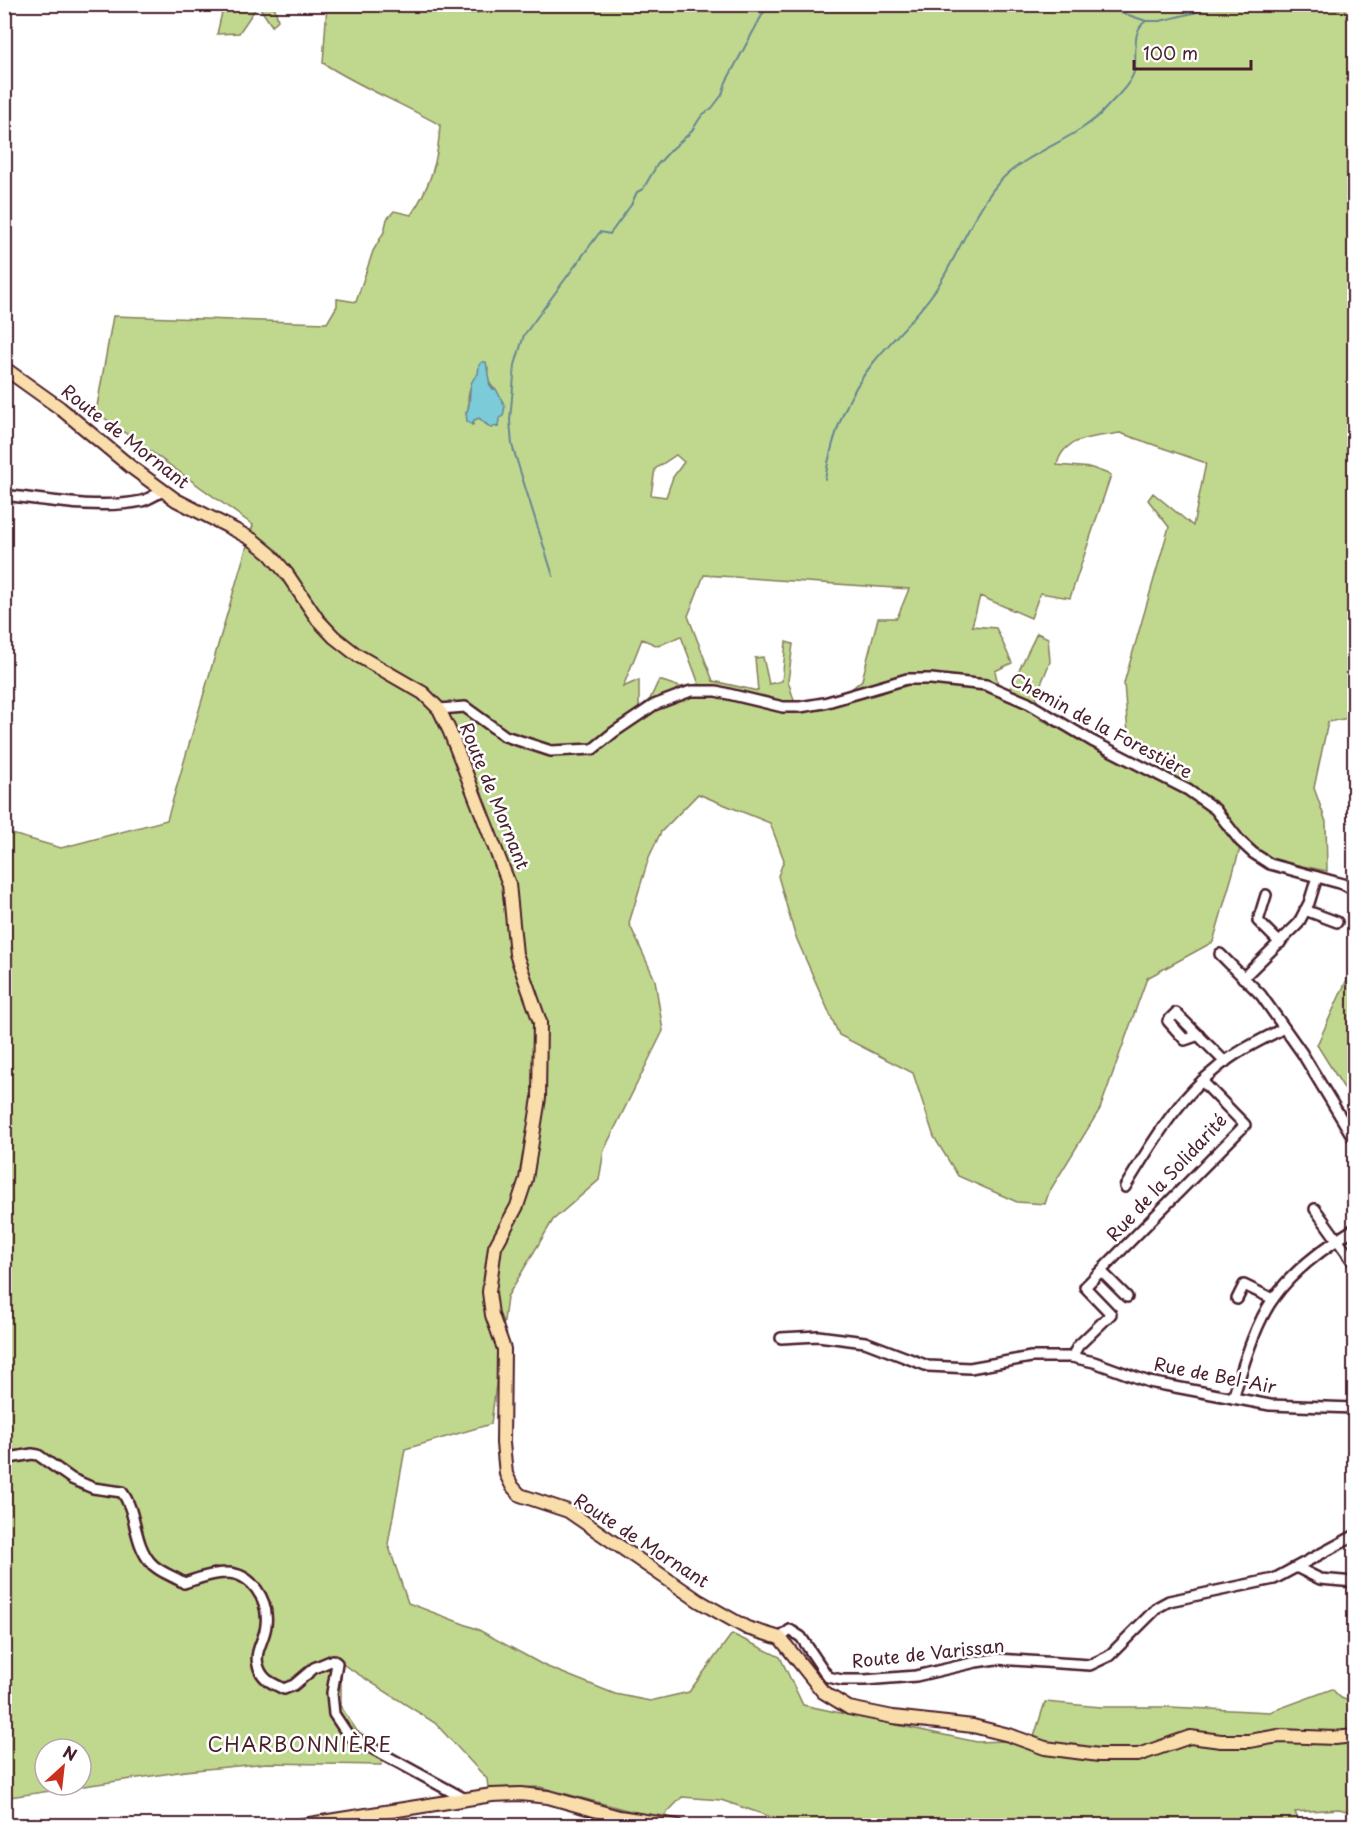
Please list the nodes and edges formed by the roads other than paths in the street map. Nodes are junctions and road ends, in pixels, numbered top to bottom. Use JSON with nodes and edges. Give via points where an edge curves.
{"nodes":[{"id":1,"x":4,"y":368,"type":"edge"},
{"id":2,"x":163,"y":491,"type":"junction"},
{"id":3,"x":4,"y":495,"type":"edge"},
{"id":4,"x":439,"y":710,"type":"junction"},
{"id":5,"x":1317,"y":877,"type":"junction"},
{"id":6,"x":1354,"y":890,"type":"edge"},
{"id":7,"x":1266,"y":895,"type":"dead end"},
{"id":8,"x":1305,"y":910,"type":"junction"},
{"id":9,"x":1337,"y":922,"type":"dead end"},
{"id":10,"x":1280,"y":943,"type":"junction"},
{"id":11,"x":1220,"y":954,"type":"dead end"},
{"id":12,"x":1243,"y":978,"type":"junction"},
{"id":13,"x":1284,"y":1028,"type":"junction"},
{"id":14,"x":1199,"y":1035,"type":"dead end"},
{"id":15,"x":1225,"y":1062,"type":"junction"},
{"id":16,"x":1202,"y":1081,"type":"junction"},
{"id":17,"x":1354,"y":1139,"type":"edge"},
{"id":18,"x":1125,"y":1187,"type":"dead end"},
{"id":19,"x":1315,"y":1209,"type":"dead end"},
{"id":20,"x":1354,"y":1229,"type":"edge"},
{"id":21,"x":1338,"y":1239,"type":"junction"},
{"id":22,"x":1354,"y":1263,"type":"edge"},
{"id":23,"x":1101,"y":1271,"type":"junction"},
{"id":24,"x":1127,"y":1297,"type":"dead end"},
{"id":25,"x":1237,"y":1299,"type":"dead end"},
{"id":26,"x":1273,"y":1299,"type":"junction"},
{"id":27,"x":782,"y":1338,"type":"dead end"},
{"id":28,"x":1072,"y":1357,"type":"junction"},
{"id":29,"x":1233,"y":1398,"type":"junction"},
{"id":30,"x":1354,"y":1408,"type":"edge"},
{"id":31,"x":4,"y":1459,"type":"edge"},
{"id":32,"x":1354,"y":1536,"type":"edge"},
{"id":33,"x":1298,"y":1568,"type":"junction"},
{"id":34,"x":1354,"y":1582,"type":"edge"},
{"id":35,"x":780,"y":1638,"type":"junction"},
{"id":36,"x":1354,"y":1736,"type":"edge"},
{"id":37,"x":465,"y":1799,"type":"junction"},
{"id":38,"x":297,"y":1826,"type":"edge"},
{"id":39,"x":678,"y":1826,"type":"edge"}],
"edges":[{"from":1,"to":2,"type":"main road","name":"Route de Mornant"},
{"from":2,"to":3,"type":"street","via":[[143,501],[112,503]]},
{"from":2,"to":4,"type":"main road","name":"Route de Mornant","via":[[253,540],[287,574],[334,638],[423,693]]},
{"from":4,"to":5,"type":"street","name":"Chemin de la Forestière","via":[[465,707],[505,736],[551,751],[593,749],[654,705],[691,690],[800,707],[907,679],[986,685],[1028,703],[1188,790],[1215,809],[1240,841],[1270,864]]},
{"from":4,"to":35,"type":"main road","name":"Route de Mornant","via":[[509,884],[516,954],[540,1022],[539,1098],[526,1179],[495,1248],[489,1292],[504,1349],[506,1474],[520,1495],[568,1511],[699,1601],[747,1628]]},
{"from":5,"to":6,"type":"street","name":"Chemin de la Forestière"},
{"from":5,"to":8,"type":"street"},
{"from":7,"to":10,"type":"street","via":[[1258,921]]},
{"from":8,"to":9,"type":"street"},
{"from":8,"to":10,"type":"street"},
{"from":10,"to":12,"type":"street"},
{"from":11,"to":12,"type":"street"},
{"from":12,"to":13,"type":"street","via":[[1261,995]]},
{"from":13,"to":15,"type":"street"},
{"from":13,"to":17,"type":"street"},
{"from":14,"to":15,"type":"street"},
{"from":15,"to":16,"type":"street"},
{"from":16,"to":18,"type":"street","via":[[1160,1130]]},
{"from":16,"to":23,"type":"street","name":"Rue de la Solidarité","via":[[1245,1125]]},
{"from":19,"to":21,"type":"street"},
{"from":20,"to":21,"type":"street"},
{"from":21,"to":22,"type":"street"},
{"from":21,"to":26,"type":"street","via":[[1308,1261]]},
{"from":23,"to":24,"type":"street"},
{"from":23,"to":28,"type":"street","via":[[1085,1287],[1111,1314]]},
{"from":25,"to":26,"type":"street","via":[[1244,1285]]},
{"from":26,"to":29,"type":"street","via":[[1262,1318]]},
{"from":27,"to":28,"type":"street","name":"Rue de Bel-Air","via":[[818,1336],[865,1342],[928,1366],[970,1368],[1031,1358]]},
{"from":28,"to":29,"type":"street","name":"Rue de Bel-Air","via":[[1149,1382]]},
{"from":29,"to":30,"type":"street","name":"Rue de Bel-Air","via":[[1270,1405]]},
{"from":31,"to":37,"type":"street","via":[[38,1455],[72,1479],[93,1488],[122,1492],[151,1563],[162,1572],[184,1583],[226,1573],[242,1577],[257,1588],[266,1605],[258,1664],[265,1680],[284,1689],[333,1660],[337,1663],[332,1693],[334,1714],[348,1735]]},
{"from":32,"to":33,"type":"street","name":"Route de Varissan"},
{"from":33,"to":34,"type":"street","via":[[1320,1578]]},
{"from":33,"to":35,"type":"street","name":"Route de Varissan","via":[[1274,1580],[1169,1601],[1158,1607],[1109,1656],[1090,1665],[996,1659],[916,1676],[842,1680],[828,1677],[801,1637],[790,1630]]},
{"from":35,"to":36,"type":"main road","via":[[823,1692],[849,1708],[973,1726],[1072,1753],[1138,1755],[1190,1737],[1249,1741],[1279,1736]]},
{"from":37,"to":38,"type":"main road"},
{"from":37,"to":39,"type":"main road","via":[[511,1794],[548,1797],[620,1817]]}]}
